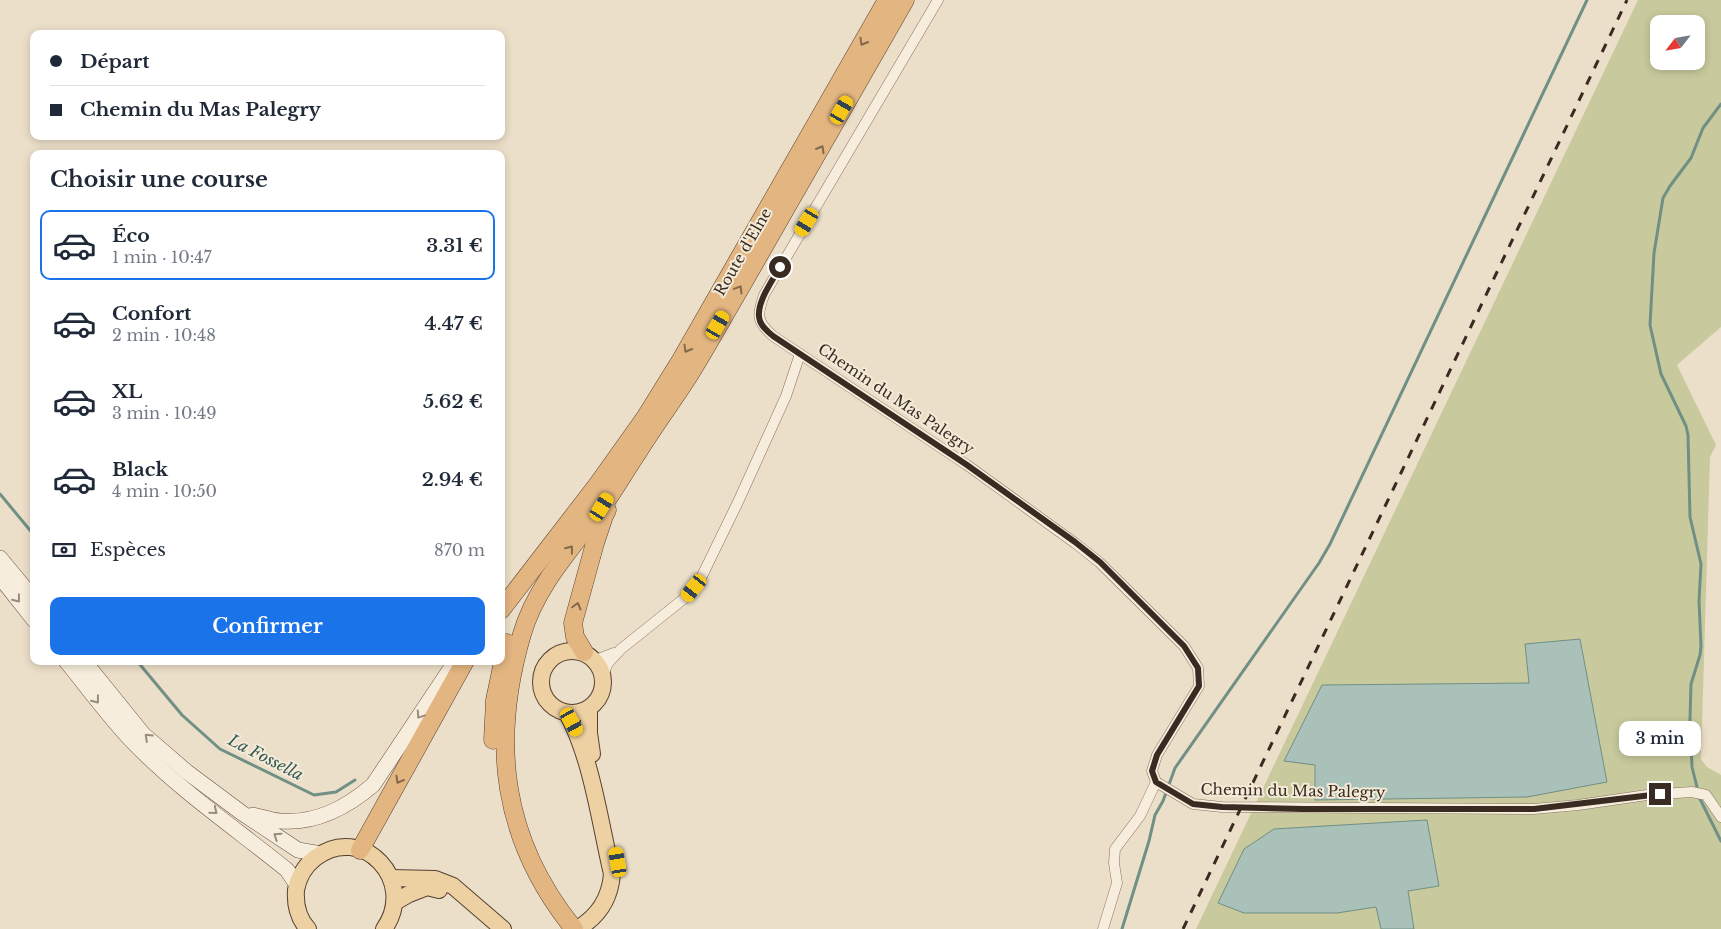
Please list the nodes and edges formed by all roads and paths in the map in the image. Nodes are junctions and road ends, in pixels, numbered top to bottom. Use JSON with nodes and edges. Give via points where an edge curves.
{"nodes":[{"id":1,"x":887,"y":0,"type":"edge"},
{"id":2,"x":905,"y":0,"type":"edge"},
{"id":3,"x":938,"y":0,"type":"edge"},
{"id":4,"x":800,"y":354,"type":"junction"},
{"id":5,"x":688,"y":376,"type":"junction"},
{"id":6,"x":570,"y":520,"type":"junction"},
{"id":7,"x":0,"y":558,"type":"edge"},
{"id":8,"x":0,"y":577,"type":"edge"},
{"id":9,"x":30,"y":594,"type":"edge"},
{"id":10,"x":505,"y":605,"type":"edge"},
{"id":11,"x":30,"y":615,"type":"edge"},
{"id":12,"x":621,"y":649,"type":"junction"},
{"id":13,"x":505,"y":656,"type":"edge"},
{"id":14,"x":590,"y":656,"type":"junction"},
{"id":15,"x":69,"y":665,"type":"edge"},
{"id":16,"x":87,"y":665,"type":"edge"},
{"id":17,"x":453,"y":665,"type":"edge"},
{"id":18,"x":463,"y":665,"type":"edge"},
{"id":19,"x":503,"y":665,"type":"edge"},
{"id":20,"x":603,"y":675,"type":"junction"},
{"id":21,"x":589,"y":709,"type":"junction"},
{"id":22,"x":567,"y":713,"type":"junction"},
{"id":23,"x":1158,"y":783,"type":"junction"},
{"id":24,"x":242,"y":812,"type":"junction"},
{"id":25,"x":1721,"y":816,"type":"edge"},
{"id":26,"x":360,"y":850,"type":"junction"},
{"id":27,"x":321,"y":854,"type":"junction"},
{"id":28,"x":391,"y":878,"type":"junction"},
{"id":29,"x":297,"y":886,"type":"junction"},
{"id":30,"x":395,"y":902,"type":"junction"},
{"id":31,"x":388,"y":926,"type":"edge"},
{"id":32,"x":566,"y":926,"type":"edge"},
{"id":33,"x":305,"y":927,"type":"edge"},
{"id":34,"x":488,"y":929,"type":"edge"},
{"id":35,"x":504,"y":929,"type":"edge"},
{"id":36,"x":592,"y":929,"type":"edge"},
{"id":37,"x":1103,"y":929,"type":"edge"}],
"edges":[{"from":1,"to":6,"type":"highway","name":"Route d'Elne","one_way":true,"via":[[681,360],[645,418]]},
{"from":5,"to":2,"type":"highway","name":"Route d'Elne","one_way":true},
{"from":3,"to":4,"type":"street","via":[[764,295],[758,312],[760,322],[773,336]]},
{"from":4,"to":12,"type":"street","name":"Chemin du Mas Palegry","via":[[786,396],[701,578],[686,597]]},
{"from":4,"to":23,"type":"street","name":"Chemin du Mas Palegry","via":[[967,465],[1075,542],[1100,562],[1184,646],[1198,668],[1199,686],[1157,755],[1152,771]]},
{"from":14,"to":5,"type":"highway","one_way":true,"via":[[575,637],[573,624],[604,516],[678,399]]},
{"from":32,"to":5,"type":"highway","one_way":true,"via":[[521,839],[509,796],[504,760],[505,729],[515,659],[533,605],[552,573],[602,507]]},
{"from":6,"to":10,"type":"highway"},
{"from":6,"to":13,"type":"highway","via":[[525,597]]},
{"from":7,"to":9,"type":"main road"},
{"from":8,"to":11,"type":"main road","one_way":true},
{"from":12,"to":14,"type":"street","name":"Chemin du Mas Palegry"},
{"from":12,"to":20,"type":"street","name":"Chemin du Mas Palegry","via":[[608,663]]},
{"from":14,"to":20,"type":"main road","via":[[600,666]]},
{"from":14,"to":22,"type":"main road","via":[[577,650],[563,651],[549,660],[541,674],[542,692],[548,702],[555,709]]},
{"from":15,"to":29,"type":"main road","one_way":true,"via":[[133,742],[174,780],[286,870]]},
{"from":24,"to":16,"type":"main road","one_way":true,"via":[[187,772],[143,734]]},
{"from":17,"to":24,"type":"main road","one_way":true,"via":[[373,784],[359,796],[324,816],[299,822],[278,821]]},
{"from":18,"to":26,"type":"highway","one_way":true},
{"from":19,"to":32,"type":"highway","via":[[495,700],[492,737],[500,802],[511,841],[528,880]]},
{"from":20,"to":21,"type":"main road","via":[[603,687]]},
{"from":21,"to":22,"type":"main road"},
{"from":21,"to":36,"type":"main road","via":[[594,760],[621,878],[609,912]]},
{"from":22,"to":32,"type":"main road","via":[[577,731],[587,764],[612,874],[605,902],[596,914]]},
{"from":23,"to":25,"type":"street","name":"Chemin du Mas Palegry","via":[[1193,804],[1222,807],[1534,809],[1692,792],[1706,795]]},
{"from":23,"to":37,"type":"street","via":[[1140,816],[1115,849],[1117,883]]},
{"from":27,"to":24,"type":"main road","one_way":true,"via":[[298,850]]},
{"from":26,"to":27,"type":"main road","via":[[338,848]]},
{"from":26,"to":28,"type":"main road","via":[[379,860]]},
{"from":27,"to":29,"type":"main road","via":[[306,868]]},
{"from":28,"to":30,"type":"main road"},
{"from":28,"to":35,"type":"main road","via":[[435,879],[453,886]]},
{"from":29,"to":33,"type":"main road","via":[[298,912]]},
{"from":30,"to":31,"type":"main road"},
{"from":30,"to":34,"type":"main road","via":[[426,887],[444,892]]}]}
